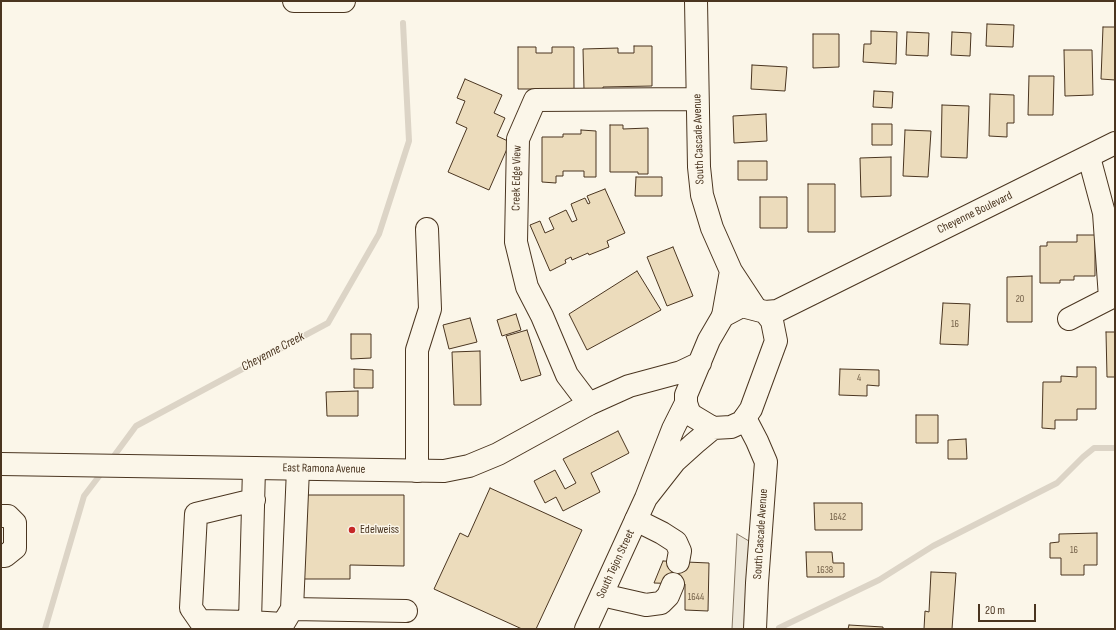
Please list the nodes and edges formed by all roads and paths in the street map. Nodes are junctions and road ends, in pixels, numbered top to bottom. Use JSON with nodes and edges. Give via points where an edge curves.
{"nodes":[{"id":1,"x":294,"y":1,"type":"edge"},
{"id":2,"x":344,"y":1,"type":"edge"},
{"id":3,"x":696,"y":1,"type":"edge"},
{"id":4,"x":698,"y":99,"type":"junction"},
{"id":5,"x":1115,"y":143,"type":"edge"},
{"id":6,"x":1089,"y":157,"type":"junction"},
{"id":7,"x":427,"y":229,"type":"dead end"},
{"id":8,"x":731,"y":271,"type":"junction"},
{"id":9,"x":836,"y":282,"type":"junction"},
{"id":10,"x":1112,"y":297,"type":"edge"},
{"id":11,"x":760,"y":310,"type":"junction"},
{"id":12,"x":723,"y":316,"type":"junction"},
{"id":13,"x":1069,"y":319,"type":"dead end"},
{"id":14,"x":776,"y":334,"type":"junction"},
{"id":15,"x":700,"y":363,"type":"junction"},
{"id":16,"x":629,"y":386,"type":"junction"},
{"id":17,"x":686,"y":401,"type":"junction"},
{"id":18,"x":589,"y":404,"type":"junction"},
{"id":19,"x":745,"y":418,"type":"junction"},
{"id":20,"x":713,"y":428,"type":"junction"},
{"id":21,"x":1,"y":464,"type":"edge"},
{"id":22,"x":254,"y":468,"type":"junction"},
{"id":23,"x":298,"y":469,"type":"junction"},
{"id":24,"x":417,"y":471,"type":"junction"},
{"id":25,"x":646,"y":498,"type":"junction"},
{"id":26,"x":254,"y":500,"type":"junction"},
{"id":27,"x":1,"y":516,"type":"edge"},
{"id":28,"x":636,"y":520,"type":"junction"},
{"id":29,"x":1,"y":556,"type":"edge"},
{"id":30,"x":678,"y":562,"type":"dead end"},
{"id":31,"x":673,"y":584,"type":"dead end"},
{"id":32,"x":602,"y":595,"type":"junction"},
{"id":33,"x":292,"y":609,"type":"junction"},
{"id":34,"x":406,"y":611,"type":"dead end"},
{"id":35,"x":250,"y":622,"type":"junction"},
{"id":36,"x":586,"y":629,"type":"edge"},
{"id":37,"x":755,"y":629,"type":"edge"}],
"edges":[{"from":1,"to":2,"type":"main road"},
{"from":3,"to":4,"type":"main road","name":"South Cascade Avenue"},
{"from":4,"to":8,"type":"main road","name":"South Cascade Avenue","via":[[702,194],[712,228]]},
{"from":4,"to":18,"type":"main road","name":"Creek Edge View","via":[[535,100],[518,139],[516,242],[527,287],[567,375]]},
{"from":5,"to":6,"type":"main road","name":"Cheyenne Boulevard"},
{"from":6,"to":9,"type":"main road","name":"Cheyenne Boulevard"},
{"from":6,"to":10,"type":"main road","via":[[1104,214]]},
{"from":7,"to":24,"type":"main road","via":[[430,309],[417,350]]},
{"from":8,"to":11,"type":"main road","name":"South Cascade Avenue"},
{"from":8,"to":12,"type":"main road"},
{"from":9,"to":11,"type":"main road","via":[[777,311]]},
{"from":9,"to":14,"type":"main road","via":[[782,326]]},
{"from":10,"to":13,"type":"main road"},
{"from":11,"to":12,"type":"main road","via":[[742,306]]},
{"from":11,"to":14,"type":"main road","name":"South Cascade Avenue","via":[[772,321]]},
{"from":12,"to":15,"type":"main road","via":[[709,340]]},
{"from":14,"to":19,"type":"main road","via":[[776,341],[751,409]]},
{"from":15,"to":16,"type":"main road","name":"East Ramona Avenue","via":[[681,372]]},
{"from":15,"to":17,"type":"main road","via":[[686,395]]},
{"from":16,"to":17,"type":"main road","via":[[667,391]]},
{"from":16,"to":18,"type":"main road","name":"East Ramona Avenue"},
{"from":17,"to":20,"type":"main road","via":[[693,416]]},
{"from":17,"to":25,"type":"main road","via":[[672,429]]},
{"from":18,"to":24,"type":"main road","name":"East Ramona Avenue","via":[[498,454],[469,466],[444,471]]},
{"from":19,"to":20,"type":"main road","via":[[731,427]]},
{"from":19,"to":37,"type":"main road","name":"South Cascade Avenue","via":[[766,462]]},
{"from":20,"to":25,"type":"main road","via":[[675,461]]},
{"from":21,"to":22,"type":"main road","name":"East Ramona Avenue"},
{"from":22,"to":23,"type":"main road","name":"East Ramona Avenue"},
{"from":22,"to":26,"type":"main road"},
{"from":23,"to":24,"type":"main road","name":"East Ramona Avenue"},
{"from":23,"to":33,"type":"main road"},
{"from":25,"to":28,"type":"main road","name":"South Tejon Street"},
{"from":26,"to":35,"type":"main road"},
{"from":26,"to":35,"type":"main road","via":[[196,514],[191,608],[200,621]]},
{"from":27,"to":29,"type":"main road","via":[[8,516],[15,523],[15,548]]},
{"from":28,"to":30,"type":"main road","via":[[676,542],[680,551]]},
{"from":28,"to":32,"type":"main road","name":"South Tejon Street"},
{"from":31,"to":32,"type":"main road","via":[[668,596],[661,603],[646,605]]},
{"from":32,"to":36,"type":"main road","name":"South Tejon Street"},
{"from":33,"to":34,"type":"main road"},
{"from":33,"to":35,"type":"main road","via":[[283,624]]}]}
